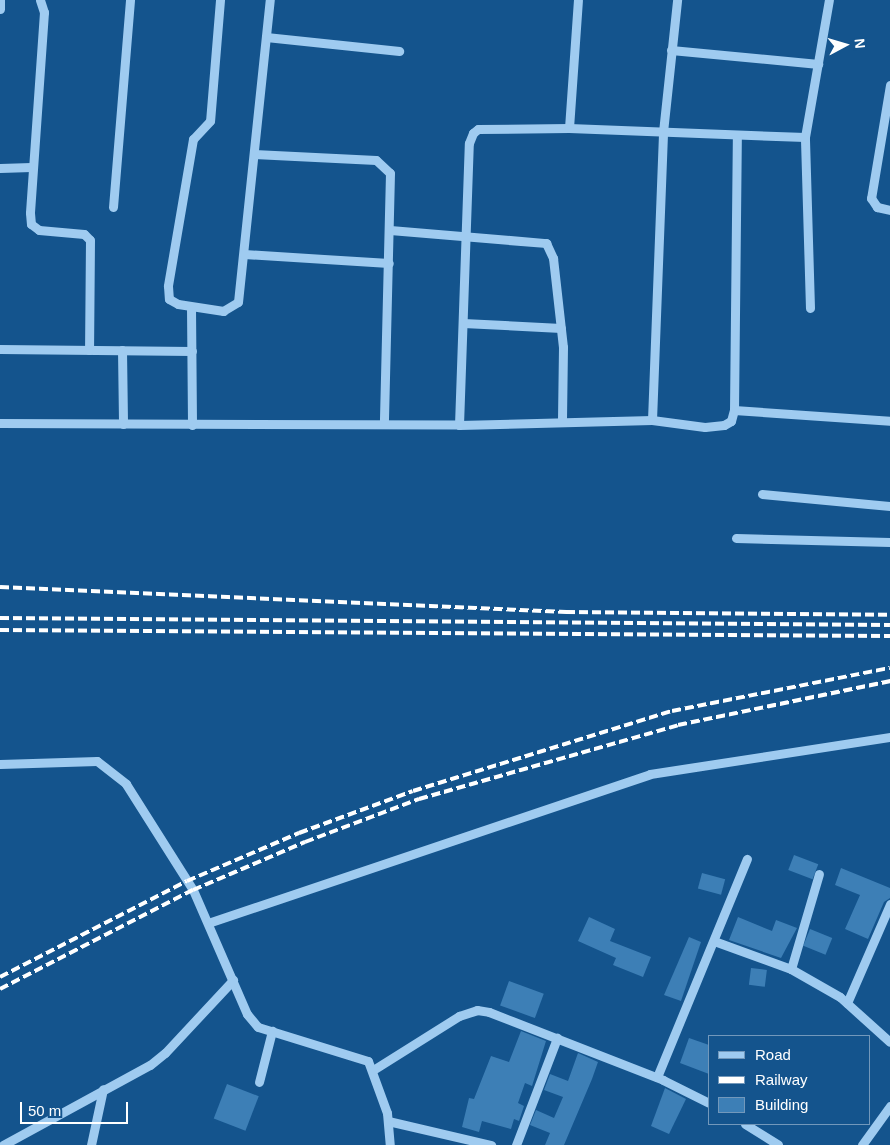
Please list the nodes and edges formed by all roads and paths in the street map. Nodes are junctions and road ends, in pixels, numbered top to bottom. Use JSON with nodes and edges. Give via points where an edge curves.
{"nodes":[{"id":1,"x":0,"y":0,"type":"edge"},
{"id":2,"x":40,"y":0,"type":"edge"},
{"id":3,"x":130,"y":0,"type":"edge"},
{"id":4,"x":220,"y":0,"type":"edge"},
{"id":5,"x":270,"y":0,"type":"edge"},
{"id":6,"x":578,"y":0,"type":"edge"},
{"id":7,"x":677,"y":0,"type":"edge"},
{"id":8,"x":829,"y":0,"type":"edge"},
{"id":9,"x":0,"y":9,"type":"edge"},
{"id":10,"x":266,"y":37,"type":"junction"},
{"id":11,"x":672,"y":50,"type":"junction"},
{"id":12,"x":399,"y":51,"type":"dead end"},
{"id":13,"x":818,"y":64,"type":"junction"},
{"id":14,"x":890,"y":85,"type":"edge"},
{"id":15,"x":569,"y":128,"type":"junction"},
{"id":16,"x":663,"y":132,"type":"junction"},
{"id":17,"x":738,"y":135,"type":"junction"},
{"id":18,"x":805,"y":136,"type":"junction"},
{"id":19,"x":254,"y":154,"type":"junction"},
{"id":20,"x":32,"y":167,"type":"junction"},
{"id":21,"x":0,"y":168,"type":"edge"},
{"id":22,"x":113,"y":207,"type":"dead end"},
{"id":23,"x":890,"y":210,"type":"edge"},
{"id":24,"x":390,"y":230,"type":"junction"},
{"id":25,"x":465,"y":237,"type":"junction"},
{"id":26,"x":244,"y":254,"type":"junction"},
{"id":27,"x":389,"y":262,"type":"junction"},
{"id":28,"x":192,"y":308,"type":"junction"},
{"id":29,"x":810,"y":308,"type":"dead end"},
{"id":30,"x":462,"y":323,"type":"junction"},
{"id":31,"x":560,"y":328,"type":"junction"},
{"id":32,"x":0,"y":349,"type":"edge"},
{"id":33,"x":89,"y":350,"type":"junction"},
{"id":34,"x":122,"y":350,"type":"junction"},
{"id":35,"x":192,"y":351,"type":"junction"},
{"id":36,"x":734,"y":410,"type":"junction"},
{"id":37,"x":652,"y":420,"type":"junction"},
{"id":38,"x":890,"y":421,"type":"edge"},
{"id":39,"x":562,"y":422,"type":"junction"},
{"id":40,"x":0,"y":423,"type":"edge"},
{"id":41,"x":123,"y":424,"type":"junction"},
{"id":42,"x":384,"y":424,"type":"junction"},
{"id":43,"x":192,"y":425,"type":"junction"},
{"id":44,"x":459,"y":425,"type":"junction"},
{"id":45,"x":762,"y":494,"type":"dead end"},
{"id":46,"x":890,"y":506,"type":"edge"},
{"id":47,"x":736,"y":538,"type":"dead end"},
{"id":48,"x":890,"y":542,"type":"edge"},
{"id":49,"x":890,"y":737,"type":"edge"},
{"id":50,"x":0,"y":764,"type":"edge"},
{"id":51,"x":747,"y":859,"type":"dead end"},
{"id":52,"x":820,"y":874,"type":"dead end"},
{"id":53,"x":890,"y":904,"type":"edge"},
{"id":54,"x":208,"y":923,"type":"junction"},
{"id":55,"x":714,"y":941,"type":"junction"},
{"id":56,"x":791,"y":969,"type":"junction"},
{"id":57,"x":233,"y":980,"type":"junction"},
{"id":58,"x":847,"y":1003,"type":"junction"},
{"id":59,"x":272,"y":1031,"type":"junction"},
{"id":60,"x":557,"y":1038,"type":"junction"},
{"id":61,"x":890,"y":1042,"type":"edge"},
{"id":62,"x":373,"y":1070,"type":"junction"},
{"id":63,"x":657,"y":1077,"type":"junction"},
{"id":64,"x":259,"y":1082,"type":"dead end"},
{"id":65,"x":104,"y":1089,"type":"junction"},
{"id":66,"x":708,"y":1103,"type":"edge"},
{"id":67,"x":890,"y":1106,"type":"edge"},
{"id":68,"x":388,"y":1121,"type":"junction"},
{"id":69,"x":747,"y":1125,"type":"edge"},
{"id":70,"x":3,"y":1145,"type":"edge"},
{"id":71,"x":91,"y":1145,"type":"edge"},
{"id":72,"x":390,"y":1145,"type":"edge"},
{"id":73,"x":491,"y":1145,"type":"edge"},
{"id":74,"x":516,"y":1145,"type":"edge"},
{"id":75,"x":778,"y":1145,"type":"edge"},
{"id":76,"x":862,"y":1145,"type":"edge"}],
"edges":[{"from":1,"to":9,"type":"street"},
{"from":2,"to":20,"type":"street","via":[[44,12]]},
{"from":3,"to":22,"type":"street"},
{"from":4,"to":28,"type":"street","via":[[210,121],[193,139],[168,286],[169,298]]},
{"from":5,"to":10,"type":"street"},
{"from":6,"to":15,"type":"street"},
{"from":7,"to":11,"type":"street"},
{"from":8,"to":13,"type":"street"},
{"from":10,"to":12,"type":"street"},
{"from":10,"to":19,"type":"street"},
{"from":11,"to":13,"type":"street"},
{"from":11,"to":16,"type":"street"},
{"from":13,"to":18,"type":"street"},
{"from":14,"to":23,"type":"street","via":[[871,198],[877,208]]},
{"from":15,"to":16,"type":"street"},
{"from":15,"to":25,"type":"street","via":[[478,129],[472,133]]},
{"from":16,"to":17,"type":"street"},
{"from":16,"to":37,"type":"street"},
{"from":17,"to":18,"type":"street"},
{"from":17,"to":36,"type":"street"},
{"from":18,"to":29,"type":"street"},
{"from":19,"to":24,"type":"street","via":[[376,160],[383,163],[390,173]]},
{"from":19,"to":26,"type":"street"},
{"from":20,"to":21,"type":"street"},
{"from":20,"to":33,"type":"street","via":[[31,224],[39,230],[84,234],[90,240]]},
{"from":24,"to":25,"type":"street"},
{"from":24,"to":27,"type":"street"},
{"from":25,"to":30,"type":"street"},
{"from":25,"to":31,"type":"street","via":[[546,243],[553,258]]},
{"from":26,"to":27,"type":"street"},
{"from":26,"to":28,"type":"street","via":[[238,302],[223,311]]},
{"from":27,"to":42,"type":"street"},
{"from":28,"to":35,"type":"street"},
{"from":30,"to":31,"type":"street"},
{"from":30,"to":44,"type":"street"},
{"from":31,"to":39,"type":"street"},
{"from":32,"to":33,"type":"street"},
{"from":33,"to":34,"type":"street"},
{"from":34,"to":35,"type":"street"},
{"from":34,"to":41,"type":"street"},
{"from":35,"to":43,"type":"street"},
{"from":36,"to":37,"type":"street","via":[[731,421],[724,425],[705,427]]},
{"from":36,"to":38,"type":"street"},
{"from":37,"to":39,"type":"street"},
{"from":39,"to":44,"type":"street"},
{"from":40,"to":41,"type":"street"},
{"from":41,"to":43,"type":"street"},
{"from":42,"to":43,"type":"street"},
{"from":42,"to":44,"type":"street"},
{"from":45,"to":46,"type":"street"},
{"from":47,"to":48,"type":"street"},
{"from":49,"to":54,"type":"street","via":[[650,774]]},
{"from":50,"to":54,"type":"street","via":[[97,761],[126,784],[193,890]]},
{"from":51,"to":55,"type":"street"},
{"from":52,"to":56,"type":"street"},
{"from":53,"to":58,"type":"street"},
{"from":54,"to":57,"type":"street"},
{"from":55,"to":56,"type":"street"},
{"from":55,"to":63,"type":"street"},
{"from":56,"to":58,"type":"street"},
{"from":57,"to":59,"type":"street","via":[[248,1014],[258,1027]]},
{"from":57,"to":65,"type":"street","via":[[165,1053],[150,1065]]},
{"from":58,"to":61,"type":"street"},
{"from":59,"to":62,"type":"street","via":[[368,1061]]},
{"from":59,"to":64,"type":"street"},
{"from":60,"to":62,"type":"street","via":[[477,1010],[459,1016]]},
{"from":60,"to":63,"type":"street"},
{"from":60,"to":74,"type":"street"},
{"from":62,"to":68,"type":"street"},
{"from":63,"to":66,"type":"street"},
{"from":65,"to":70,"type":"street"},
{"from":65,"to":71,"type":"street"},
{"from":67,"to":76,"type":"street"},
{"from":68,"to":72,"type":"street"},
{"from":68,"to":73,"type":"street"},
{"from":69,"to":75,"type":"street"}]}
